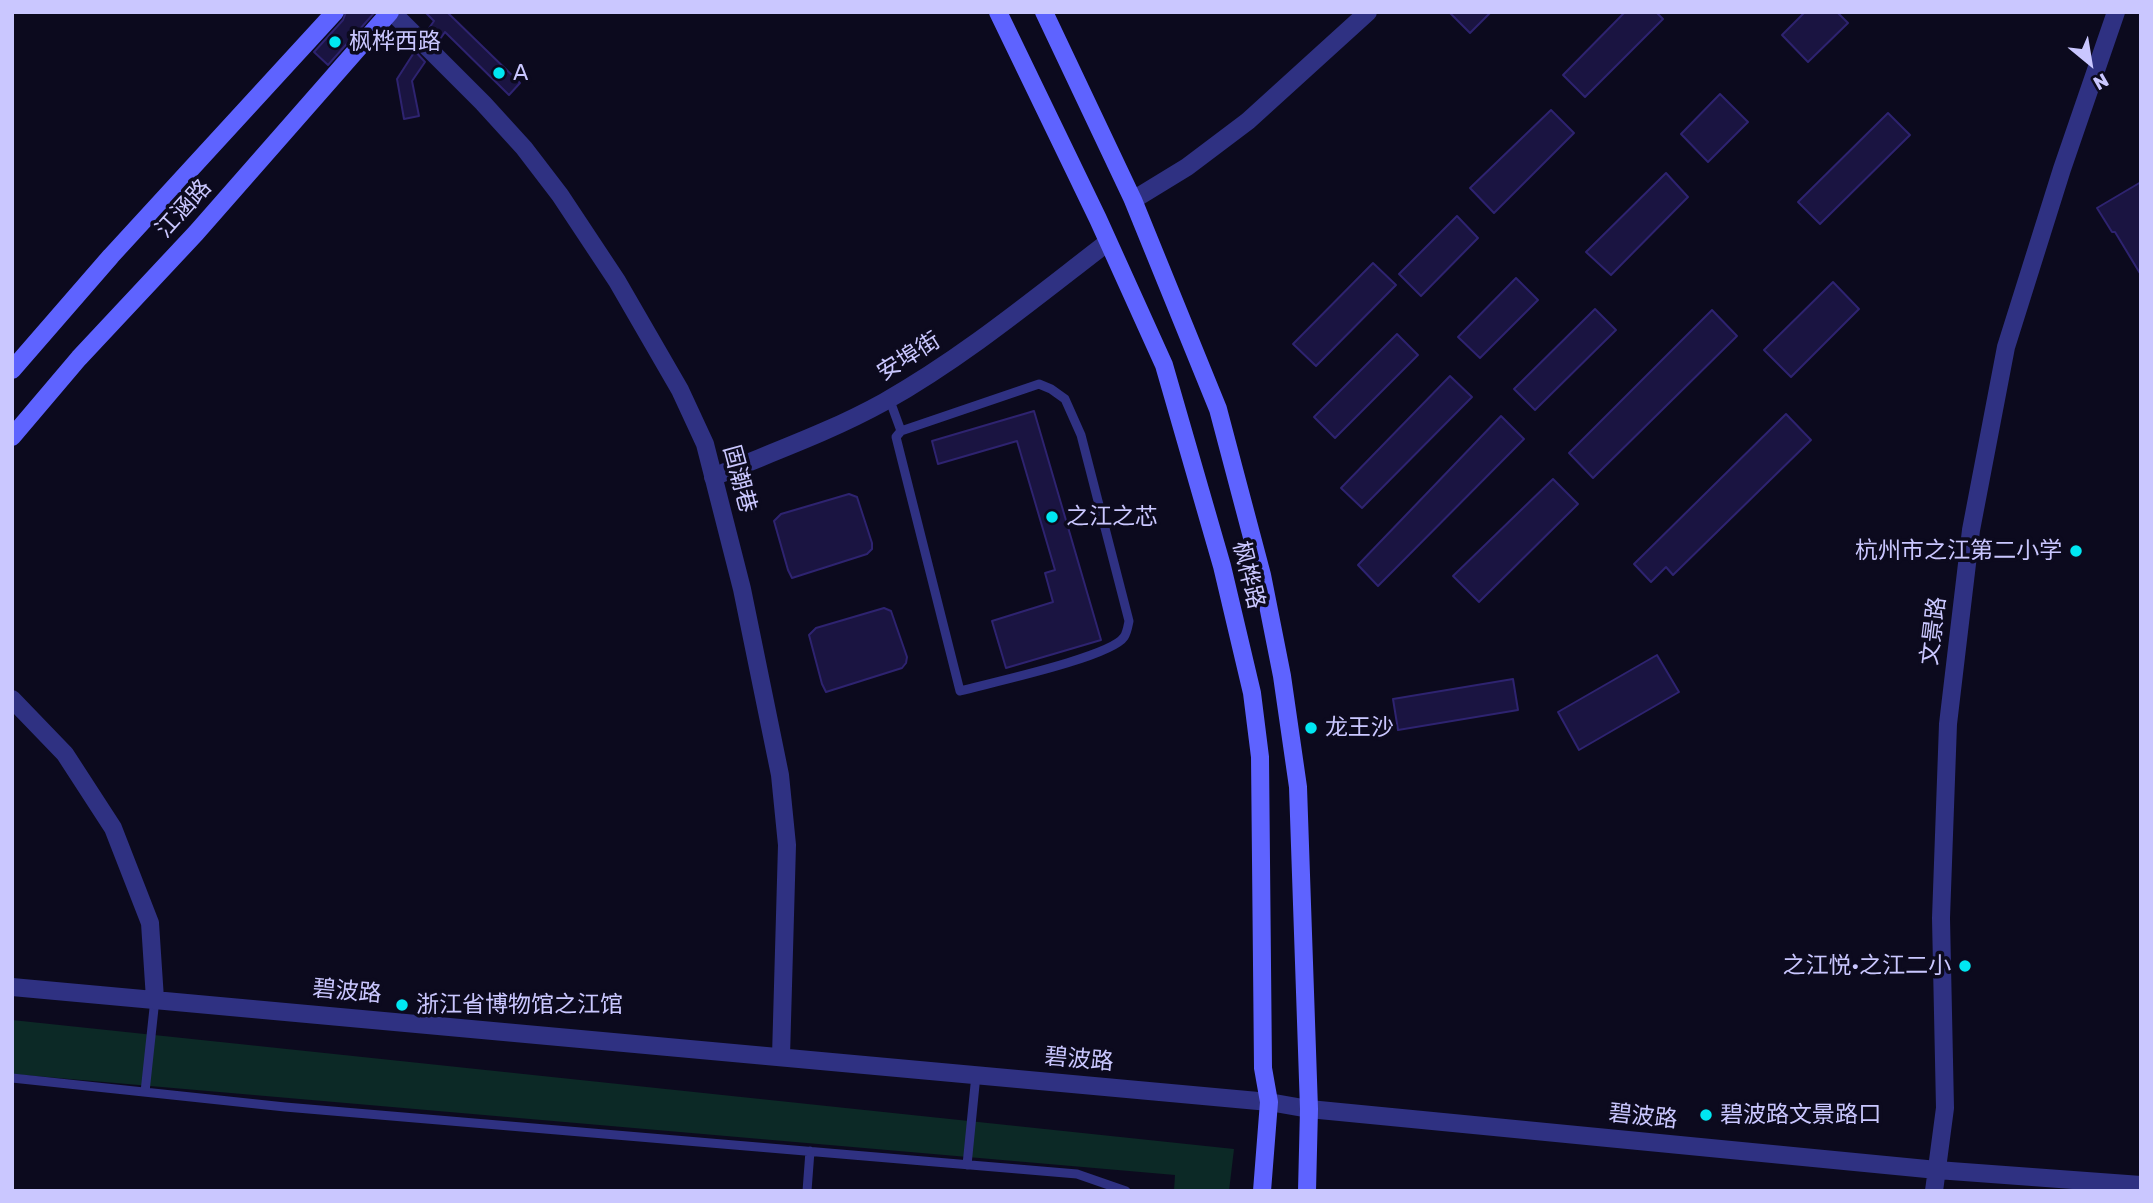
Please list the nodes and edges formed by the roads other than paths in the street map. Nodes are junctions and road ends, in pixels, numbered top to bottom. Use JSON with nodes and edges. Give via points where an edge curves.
{"nodes":[{"id":1,"x":335,"y":12,"type":"edge"},
{"id":2,"x":391,"y":12,"type":"edge"},
{"id":3,"x":998,"y":12,"type":"edge"},
{"id":4,"x":1044,"y":12,"type":"edge"},
{"id":5,"x":1368,"y":12,"type":"edge"},
{"id":6,"x":2116,"y":12,"type":"edge"},
{"id":7,"x":1133,"y":201,"type":"junction"},
{"id":8,"x":1108,"y":242,"type":"junction"},
{"id":9,"x":12,"y":370,"type":"edge"},
{"id":10,"x":890,"y":398,"type":"junction"},
{"id":11,"x":901,"y":431,"type":"junction"},
{"id":12,"x":12,"y":437,"type":"edge"},
{"id":13,"x":713,"y":477,"type":"junction"},
{"id":14,"x":12,"y":699,"type":"edge"},
{"id":15,"x":12,"y":987,"type":"edge"},
{"id":16,"x":155,"y":999,"type":"junction"},
{"id":17,"x":782,"y":1056,"type":"junction"},
{"id":18,"x":976,"y":1075,"type":"junction"},
{"id":19,"x":12,"y":1078,"type":"edge"},
{"id":20,"x":145,"y":1092,"type":"junction"},
{"id":21,"x":1269,"y":1102,"type":"junction"},
{"id":22,"x":1309,"y":1109,"type":"junction"},
{"id":23,"x":810,"y":1152,"type":"junction"},
{"id":24,"x":967,"y":1165,"type":"junction"},
{"id":25,"x":1937,"y":1170,"type":"junction"},
{"id":26,"x":2141,"y":1185,"type":"edge"},
{"id":27,"x":807,"y":1191,"type":"edge"},
{"id":28,"x":1126,"y":1191,"type":"edge"},
{"id":29,"x":1262,"y":1191,"type":"edge"},
{"id":30,"x":1307,"y":1191,"type":"edge"},
{"id":31,"x":1934,"y":1191,"type":"edge"}],
"edges":[{"from":1,"to":9,"type":"main road","name":"江涵路"},
{"from":2,"to":12,"type":"main road","name":"江涵路"},
{"from":2,"to":13,"type":"street","name":"固潮巷","via":[[524,148],[595,244],[680,390],[705,443]]},
{"from":3,"to":8,"type":"main road","name":"枫桦路"},
{"from":4,"to":7,"type":"main road","name":"枫桦路"},
{"from":5,"to":7,"type":"street","via":[[1248,121]]},
{"from":6,"to":25,"type":"street","name":"文景路","via":[[2006,347],[1971,530],[1948,724],[1941,918],[1945,1108]]},
{"from":7,"to":22,"type":"main road","name":"枫桦路","via":[[1218,409],[1262,575],[1282,676],[1298,787]]},
{"from":8,"to":10,"type":"street","name":"安埠街","via":[[945,365]]},
{"from":8,"to":21,"type":"main road","name":"枫桦路","via":[[1164,365],[1222,566],[1252,693],[1260,757],[1263,1068]]},
{"from":10,"to":11,"type":"lane"},
{"from":10,"to":13,"type":"street","name":"安埠街"},
{"from":11,"to":11,"type":"lane","via":[[896,437],[960,691],[1081,659],[1124,638],[1129,621],[1081,435],[1065,399],[1039,384]]},
{"from":13,"to":17,"type":"street","name":"固潮巷","via":[[742,589],[780,775],[787,845]]},
{"from":14,"to":16,"type":"street","via":[[65,754],[113,828],[150,923]]},
{"from":15,"to":16,"type":"street","name":"碧波路"},
{"from":16,"to":17,"type":"street","name":"碧波路"},
{"from":16,"to":20,"type":"lane"},
{"from":17,"to":18,"type":"street","name":"碧波路"},
{"from":18,"to":21,"type":"street","name":"碧波路"},
{"from":18,"to":24,"type":"lane"},
{"from":19,"to":20,"type":"lane"},
{"from":20,"to":23,"type":"lane"},
{"from":21,"to":22,"type":"street","name":"碧波路"},
{"from":21,"to":29,"type":"main road","name":"枫桦路"},
{"from":22,"to":25,"type":"street","name":"碧波路"},
{"from":22,"to":30,"type":"main road","name":"枫桦路"},
{"from":23,"to":24,"type":"lane"},
{"from":23,"to":27,"type":"lane"},
{"from":24,"to":28,"type":"lane","via":[[1077,1174]]},
{"from":25,"to":26,"type":"street","name":"碧波路"},
{"from":25,"to":31,"type":"street","name":"文景路"}]}
